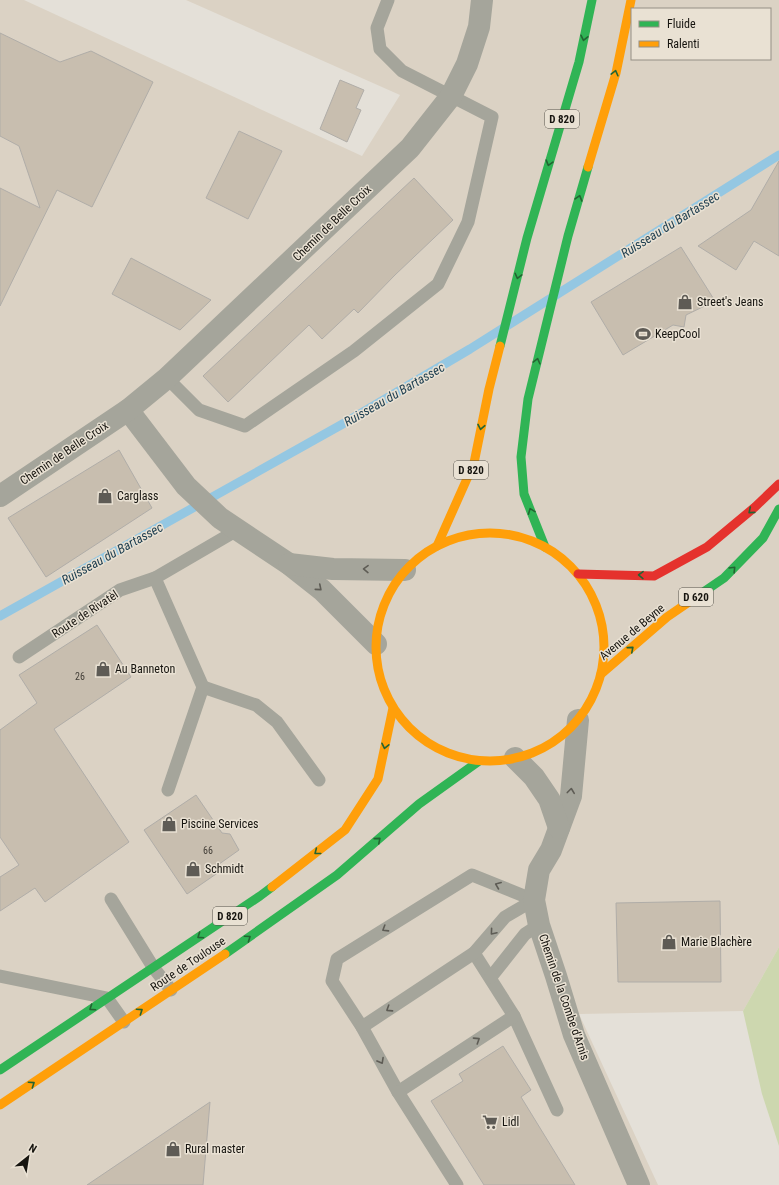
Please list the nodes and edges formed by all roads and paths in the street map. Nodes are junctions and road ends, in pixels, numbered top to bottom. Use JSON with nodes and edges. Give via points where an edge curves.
{"nodes":[{"id":1,"x":388,"y":0,"type":"edge"},
{"id":2,"x":482,"y":0,"type":"edge"},
{"id":3,"x":592,"y":0,"type":"edge"},
{"id":4,"x":631,"y":0,"type":"edge"},
{"id":5,"x":451,"y":96,"type":"junction"},
{"id":6,"x":167,"y":378,"type":"junction"},
{"id":7,"x":128,"y":410,"type":"junction"},
{"id":8,"x":779,"y":484,"type":"edge"},
{"id":9,"x":0,"y":496,"type":"edge"},
{"id":10,"x":779,"y":509,"type":"edge"},
{"id":11,"x":239,"y":530,"type":"junction"},
{"id":12,"x":437,"y":546,"type":"junction"},
{"id":13,"x":545,"y":547,"type":"junction"},
{"id":14,"x":289,"y":564,"type":"junction"},
{"id":15,"x":405,"y":570,"type":"junction"},
{"id":16,"x":578,"y":574,"type":"junction"},
{"id":17,"x":155,"y":578,"type":"junction"},
{"id":18,"x":376,"y":644,"type":"junction"},
{"id":19,"x":19,"y":657,"type":"dead end"},
{"id":20,"x":601,"y":674,"type":"junction"},
{"id":21,"x":203,"y":687,"type":"junction"},
{"id":22,"x":393,"y":708,"type":"junction"},
{"id":23,"x":578,"y":720,"type":"junction"},
{"id":24,"x":515,"y":758,"type":"junction"},
{"id":25,"x":479,"y":761,"type":"junction"},
{"id":26,"x":319,"y":780,"type":"dead end"},
{"id":27,"x":168,"y":790,"type":"dead end"},
{"id":28,"x":559,"y":828,"type":"junction"},
{"id":29,"x":111,"y":899,"type":"dead end"},
{"id":30,"x":534,"y":900,"type":"junction"},
{"id":31,"x":539,"y":925,"type":"junction"},
{"id":32,"x":474,"y":953,"type":"junction"},
{"id":33,"x":153,"y":967,"type":"junction"},
{"id":34,"x":0,"y":976,"type":"edge"},
{"id":35,"x":491,"y":978,"type":"junction"},
{"id":36,"x":171,"y":990,"type":"junction"},
{"id":37,"x":107,"y":998,"type":"junction"},
{"id":38,"x":514,"y":1016,"type":"junction"},
{"id":39,"x":124,"y":1022,"type":"junction"},
{"id":40,"x":362,"y":1026,"type":"junction"},
{"id":41,"x":0,"y":1070,"type":"edge"},
{"id":42,"x":398,"y":1092,"type":"junction"},
{"id":43,"x":0,"y":1106,"type":"edge"},
{"id":44,"x":557,"y":1110,"type":"dead end"},
{"id":45,"x":457,"y":1185,"type":"edge"},
{"id":46,"x":639,"y":1185,"type":"edge"}],
"edges":[{"from":1,"to":5,"type":"lane","via":[[377,28],[380,49],[402,71]]},
{"from":2,"to":5,"type":"street","name":"Chemin de Belle Croix","via":[[478,27],[467,64]]},
{"from":3,"to":12,"type":"main road","number":"D 820","one_way":true,"via":[[579,62],[527,238],[489,388],[474,463]]},
{"from":13,"to":4,"type":"main road","one_way":true,"via":[[524,494],[522,457],[528,399],[568,236],[616,73]]},
{"from":5,"to":6,"type":"street","name":"Chemin de Belle Croix","via":[[410,148]]},
{"from":5,"to":6,"type":"lane","via":[[492,117],[468,222],[438,284],[354,351],[245,426],[199,410]]},
{"from":6,"to":7,"type":"street","name":"Chemin de Belle Croix"},
{"from":7,"to":9,"type":"street","name":"Chemin de Belle Croix"},
{"from":7,"to":11,"type":"street","via":[[186,486],[220,518]]},
{"from":8,"to":16,"type":"main road","one_way":true,"via":[[707,547],[654,576]]},
{"from":20,"to":10,"type":"main road","name":"Avenue de Beyne","number":"D 620","one_way":true,"via":[[667,617],[724,578],[763,538]]},
{"from":11,"to":14,"type":"street"},
{"from":11,"to":17,"type":"lane","name":"Route de Rivatèl"},
{"from":12,"to":13,"type":"main road","via":[[472,534],[510,534]]},
{"from":12,"to":15,"type":"main road","via":[[420,556]]},
{"from":13,"to":16,"type":"main road","via":[[563,559]]},
{"from":15,"to":14,"type":"street","one_way":true,"via":[[333,569]]},
{"from":14,"to":18,"type":"street","one_way":true,"via":[[322,590]]},
{"from":15,"to":18,"type":"main road","via":[[389,592],[379,618]]},
{"from":16,"to":20,"type":"main road","via":[[596,605],[601,625],[604,639]]},
{"from":17,"to":19,"type":"lane","name":"Route de Rivatèl","via":[[120,590]]},
{"from":17,"to":21,"type":"lane"},
{"from":18,"to":22,"type":"main road","via":[[380,677]]},
{"from":20,"to":23,"type":"main road","via":[[592,698]]},
{"from":21,"to":26,"type":"lane","via":[[256,705],[277,722]]},
{"from":21,"to":27,"type":"lane"},
{"from":22,"to":25,"type":"main road","via":[[416,734],[445,752]]},
{"from":22,"to":33,"type":"main road","name":"Route de Toulouse","number":"D 820","one_way":true,"via":[[378,779],[345,830],[260,896]]},
{"from":23,"to":24,"type":"main road","via":[[560,738],[539,750]]},
{"from":28,"to":23,"type":"street","name":"Chemin de la Combe d'Arnis","one_way":true,"via":[[571,796]]},
{"from":24,"to":25,"type":"main road"},
{"from":24,"to":28,"type":"street","via":[[534,777],[549,799]]},
{"from":36,"to":25,"type":"main road","name":"Route de Toulouse","number":"D 820","one_way":true,"via":[[338,875],[419,804]]},
{"from":28,"to":30,"type":"street","name":"Chemin de la Combe d'Arnis","via":[[551,850],[539,870]]},
{"from":29,"to":33,"type":"lane"},
{"from":30,"to":31,"type":"street","name":"Chemin de la Combe d'Arnis"},
{"from":30,"to":32,"type":"lane","one_way":true,"via":[[505,918]]},
{"from":30,"to":40,"type":"lane","one_way":true,"via":[[472,875],[337,959],[332,981]]},
{"from":31,"to":35,"type":"lane","via":[[525,934]]},
{"from":31,"to":46,"type":"street","name":"Chemin de la Combe d'Arnis","via":[[574,1035]]},
{"from":32,"to":35,"type":"lane"},
{"from":32,"to":40,"type":"lane","one_way":true},
{"from":33,"to":36,"type":"lane"},
{"from":33,"to":37,"type":"main road","name":"Route de Toulouse","number":"D 820"},
{"from":34,"to":37,"type":"lane"},
{"from":35,"to":38,"type":"lane"},
{"from":39,"to":36,"type":"main road","name":"Route de Toulouse","number":"D 820","one_way":true},
{"from":37,"to":39,"type":"lane"},
{"from":37,"to":41,"type":"main road","name":"Route de Toulouse","number":"D 820","one_way":true},
{"from":42,"to":38,"type":"lane","one_way":true},
{"from":38,"to":44,"type":"lane"},
{"from":43,"to":39,"type":"main road","name":"Route de Toulouse","number":"D 820","one_way":true},
{"from":40,"to":42,"type":"lane","one_way":true},
{"from":42,"to":45,"type":"lane"}]}
